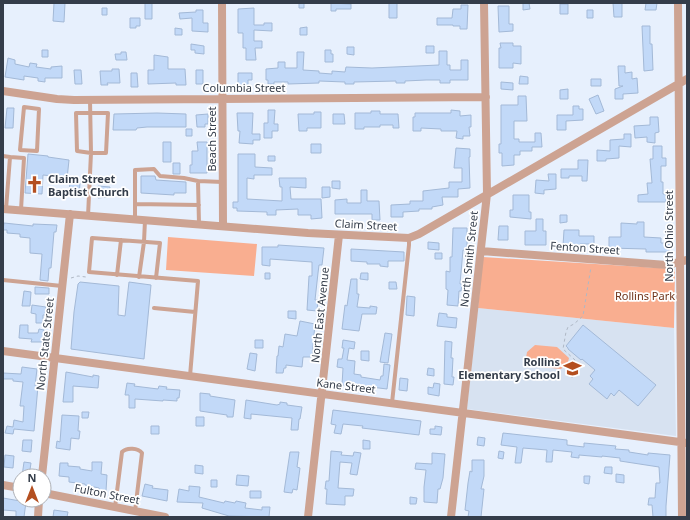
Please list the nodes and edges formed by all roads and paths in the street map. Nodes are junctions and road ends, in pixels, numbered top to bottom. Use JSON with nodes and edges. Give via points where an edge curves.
{"nodes":[{"id":1,"x":222,"y":3,"type":"edge"},
{"id":2,"x":484,"y":3,"type":"edge"},
{"id":3,"x":678,"y":3,"type":"edge"},
{"id":4,"x":687,"y":79,"type":"edge"},
{"id":5,"x":678,"y":84,"type":"junction"},
{"id":6,"x":3,"y":91,"type":"edge"},
{"id":7,"x":486,"y":97,"type":"junction"},
{"id":8,"x":222,"y":99,"type":"junction"},
{"id":9,"x":90,"y":100,"type":"junction"},
{"id":10,"x":32,"y":102,"type":"junction"},
{"id":11,"x":90,"y":113,"type":"junction"},
{"id":12,"x":20,"y":150,"type":"junction"},
{"id":13,"x":91,"y":153,"type":"junction"},
{"id":14,"x":3,"y":156,"type":"edge"},
{"id":15,"x":10,"y":157,"type":"junction"},
{"id":16,"x":22,"y":158,"type":"junction"},
{"id":17,"x":198,"y":180,"type":"junction"},
{"id":18,"x":223,"y":182,"type":"junction"},
{"id":19,"x":487,"y":194,"type":"junction"},
{"id":20,"x":135,"y":204,"type":"junction"},
{"id":21,"x":199,"y":205,"type":"junction"},
{"id":22,"x":4,"y":209,"type":"edge"},
{"id":23,"x":21,"y":210,"type":"junction"},
{"id":24,"x":70,"y":214,"type":"junction"},
{"id":25,"x":88,"y":216,"type":"junction"},
{"id":26,"x":135,"y":220,"type":"junction"},
{"id":27,"x":145,"y":220,"type":"junction"},
{"id":28,"x":199,"y":224,"type":"junction"},
{"id":29,"x":223,"y":226,"type":"junction"},
{"id":30,"x":339,"y":234,"type":"junction"},
{"id":31,"x":409,"y":238,"type":"junction"},
{"id":32,"x":121,"y":240,"type":"junction"},
{"id":33,"x":144,"y":242,"type":"junction"},
{"id":34,"x":481,"y":251,"type":"junction"},
{"id":35,"x":684,"y":260,"type":"edge"},
{"id":36,"x":591,"y":265,"type":"dead end"},
{"id":37,"x":117,"y":275,"type":"junction"},
{"id":38,"x":78,"y":276,"type":"dead end"},
{"id":39,"x":139,"y":277,"type":"junction"},
{"id":40,"x":70,"y":278,"type":"dead end"},
{"id":41,"x":156,"y":278,"type":"junction"},
{"id":42,"x":3,"y":280,"type":"edge"},
{"id":43,"x":62,"y":286,"type":"junction"},
{"id":44,"x":154,"y":308,"type":"dead end"},
{"id":45,"x":195,"y":312,"type":"junction"},
{"id":46,"x":684,"y":315,"type":"edge"},
{"id":47,"x":3,"y":351,"type":"edge"},
{"id":48,"x":684,"y":357,"type":"edge"},
{"id":49,"x":55,"y":358,"type":"junction"},
{"id":50,"x":190,"y":376,"type":"junction"},
{"id":51,"x":572,"y":378,"type":"dead end"},
{"id":52,"x":322,"y":394,"type":"junction"},
{"id":53,"x":392,"y":403,"type":"junction"},
{"id":54,"x":463,"y":412,"type":"junction"},
{"id":55,"x":684,"y":442,"type":"edge"},
{"id":56,"x":43,"y":468,"type":"edge"},
{"id":57,"x":52,"y":495,"type":"edge"},
{"id":58,"x":115,"y":507,"type":"junction"},
{"id":59,"x":135,"y":511,"type":"junction"},
{"id":60,"x":165,"y":517,"type":"edge"},
{"id":61,"x":308,"y":517,"type":"edge"},
{"id":62,"x":451,"y":517,"type":"edge"},
{"id":63,"x":682,"y":517,"type":"edge"}],
"edges":[{"from":1,"to":8,"type":"street","name":"Beach Street"},
{"from":2,"to":7,"type":"street","name":"North Smith Street"},
{"from":3,"to":5,"type":"street","name":"North Ohio Street"},
{"from":4,"to":5,"type":"street","name":"Claim Street"},
{"from":5,"to":19,"type":"street","name":"Claim Street"},
{"from":5,"to":35,"type":"street","name":"North Ohio Street"},
{"from":6,"to":10,"type":"street","name":"Columbia Street"},
{"from":7,"to":8,"type":"street","name":"Columbia Street"},
{"from":7,"to":19,"type":"street","name":"North Smith Street"},
{"from":8,"to":9,"type":"street","name":"Columbia Street"},
{"from":8,"to":18,"type":"street","name":"Beach Street"},
{"from":9,"to":10,"type":"street","name":"Columbia Street"},
{"from":9,"to":11,"type":"lane"},
{"from":10,"to":12,"type":"lane","via":[[24,107]]},
{"from":10,"to":12,"type":"lane","via":[[39,109],[37,151]]},
{"from":11,"to":13,"type":"lane"},
{"from":11,"to":13,"type":"lane","via":[[76,113],[77,151]]},
{"from":11,"to":13,"type":"lane","via":[[108,113],[106,153]]},
{"from":12,"to":16,"type":"lane"},
{"from":13,"to":25,"type":"lane"},
{"from":14,"to":15,"type":"lane"},
{"from":15,"to":16,"type":"lane"},
{"from":15,"to":22,"type":"lane"},
{"from":16,"to":23,"type":"lane"},
{"from":17,"to":18,"type":"lane"},
{"from":17,"to":20,"type":"lane","via":[[160,176],[154,169],[135,170]]},
{"from":17,"to":21,"type":"lane"},
{"from":18,"to":29,"type":"street","name":"Beach Street"},
{"from":19,"to":31,"type":"street","name":"Claim Street"},
{"from":19,"to":34,"type":"street","name":"North Smith Street"},
{"from":20,"to":21,"type":"lane"},
{"from":20,"to":26,"type":"lane"},
{"from":21,"to":28,"type":"lane"},
{"from":22,"to":23,"type":"street","name":"Claim Street"},
{"from":23,"to":24,"type":"street","name":"Claim Street"},
{"from":24,"to":25,"type":"street","name":"Claim Street"},
{"from":24,"to":43,"type":"street","name":"North State Street"},
{"from":25,"to":26,"type":"street","name":"Claim Street"},
{"from":26,"to":27,"type":"street","name":"Claim Street"},
{"from":27,"to":28,"type":"street","name":"Claim Street"},
{"from":27,"to":33,"type":"lane"},
{"from":28,"to":29,"type":"street","name":"Claim Street"},
{"from":29,"to":30,"type":"street","name":"Claim Street"},
{"from":30,"to":31,"type":"street","name":"Claim Street"},
{"from":30,"to":52,"type":"street","name":"North East Avenue"},
{"from":31,"to":53,"type":"lane"},
{"from":32,"to":33,"type":"lane"},
{"from":32,"to":37,"type":"lane"},
{"from":32,"to":37,"type":"lane","via":[[92,238],[89,272]]},
{"from":33,"to":39,"type":"lane"},
{"from":33,"to":41,"type":"lane","via":[[160,243]]},
{"from":34,"to":35,"type":"street","name":"Fenton Street","via":[[667,265]]},
{"from":34,"to":54,"type":"street","name":"North Smith Street"},
{"from":35,"to":46,"type":"street","name":"North Ohio Street"},
{"from":36,"to":51,"type":"path","via":[[583,316],[568,327],[564,338],[563,349],[575,360]]},
{"from":37,"to":39,"type":"lane"},
{"from":38,"to":40,"type":"path"},
{"from":39,"to":41,"type":"lane"},
{"from":41,"to":45,"type":"lane","via":[[198,281]]},
{"from":42,"to":43,"type":"lane"},
{"from":43,"to":49,"type":"street","name":"North State Street"},
{"from":44,"to":45,"type":"lane"},
{"from":45,"to":50,"type":"lane"},
{"from":46,"to":48,"type":"street","name":"North Ohio Street"},
{"from":47,"to":49,"type":"street","name":"Kane Street"},
{"from":48,"to":55,"type":"street","name":"North Ohio Street"},
{"from":49,"to":50,"type":"street","name":"Kane Street"},
{"from":49,"to":56,"type":"street","name":"North State Street"},
{"from":50,"to":52,"type":"street","name":"Kane Street"},
{"from":52,"to":53,"type":"street","name":"Kane Street"},
{"from":52,"to":61,"type":"street","name":"North East Avenue"},
{"from":53,"to":54,"type":"street","name":"Kane Street"},
{"from":54,"to":55,"type":"street","name":"Kane Street"},
{"from":54,"to":62,"type":"street","name":"North Smith Street"},
{"from":55,"to":63,"type":"street","name":"North Ohio Street"},
{"from":57,"to":58,"type":"street","name":"Fulton Street"},
{"from":58,"to":59,"type":"street","name":"Fulton Street"},
{"from":58,"to":59,"type":"lane","via":[[122,452],[125,449],[135,449],[142,453]]},
{"from":59,"to":60,"type":"street","name":"Fulton Street"}]}
